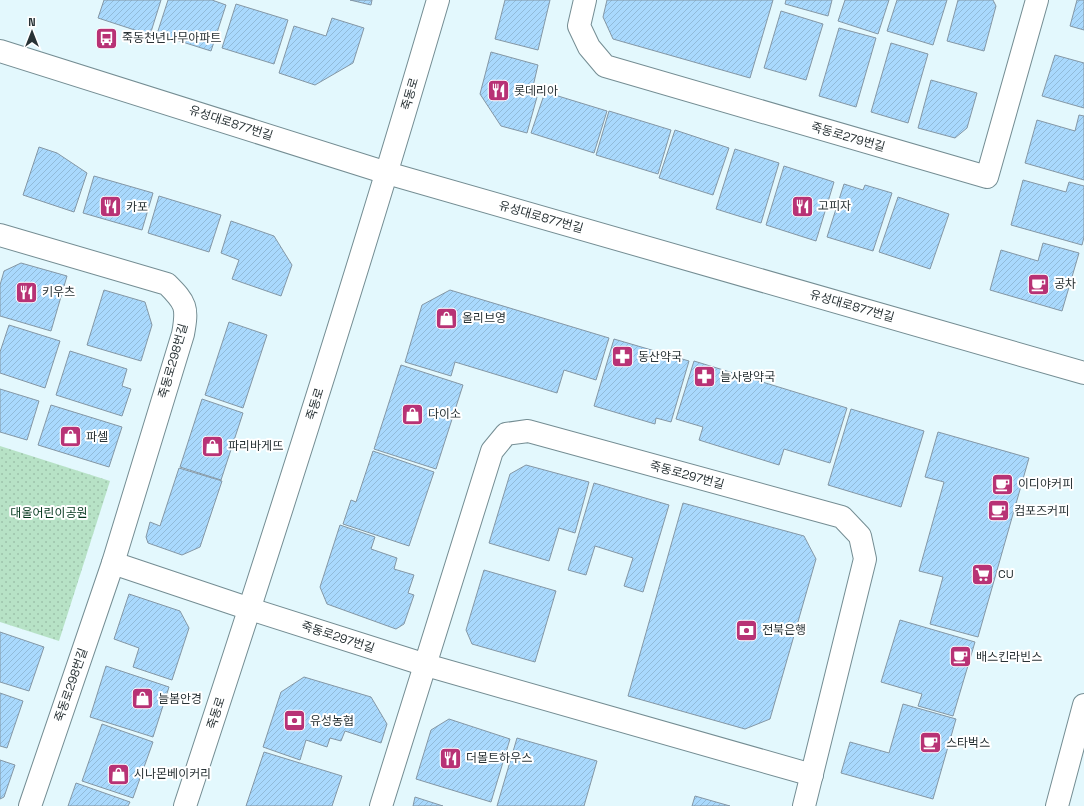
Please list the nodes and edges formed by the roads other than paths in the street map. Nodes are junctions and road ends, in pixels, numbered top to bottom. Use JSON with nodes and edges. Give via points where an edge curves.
{"nodes":[{"id":1,"x":438,"y":0,"type":"edge"},
{"id":2,"x":585,"y":0,"type":"edge"},
{"id":3,"x":1037,"y":0,"type":"edge"},
{"id":4,"x":0,"y":51,"type":"edge"},
{"id":5,"x":387,"y":172,"type":"junction"},
{"id":6,"x":0,"y":235,"type":"edge"},
{"id":7,"x":1084,"y":373,"type":"edge"},
{"id":8,"x":113,"y":563,"type":"junction"},
{"id":9,"x":250,"y":610,"type":"junction"},
{"id":10,"x":426,"y":665,"type":"junction"},
{"id":11,"x":1084,"y":706,"type":"edge"},
{"id":12,"x":812,"y":775,"type":"junction"},
{"id":13,"x":30,"y":806,"type":"edge"},
{"id":14,"x":185,"y":806,"type":"edge"},
{"id":15,"x":381,"y":806,"type":"edge"},
{"id":16,"x":804,"y":806,"type":"edge"},
{"id":17,"x":1057,"y":806,"type":"edge"}],
"edges":[{"from":1,"to":5,"type":"street","name":"죽동로"},
{"from":2,"to":3,"type":"street","name":"죽동로279번길","via":[[579,26],[589,47],[605,66],[987,177]]},
{"from":4,"to":5,"type":"street","name":"유성대로877번길"},
{"from":5,"to":7,"type":"street","name":"유성대로877번길"},
{"from":5,"to":9,"type":"street","name":"죽동로"},
{"from":6,"to":8,"type":"street","name":"죽동로298번길","via":[[167,284],[180,298],[187,313]]},
{"from":8,"to":9,"type":"street"},
{"from":8,"to":13,"type":"street","name":"죽동로298번길"},
{"from":9,"to":10,"type":"street","name":"죽동로297번길"},
{"from":9,"to":14,"type":"street","name":"죽동로"},
{"from":10,"to":12,"type":"street","name":"죽동로297번길"},
{"from":10,"to":12,"type":"street","name":"죽동로297번길","via":[[492,451],[506,434],[528,431],[842,517],[860,536],[865,559]]},
{"from":10,"to":15,"type":"street","name":"죽동로297번길"},
{"from":11,"to":17,"type":"street"},
{"from":12,"to":16,"type":"street","name":"죽동로297번길"}]}
